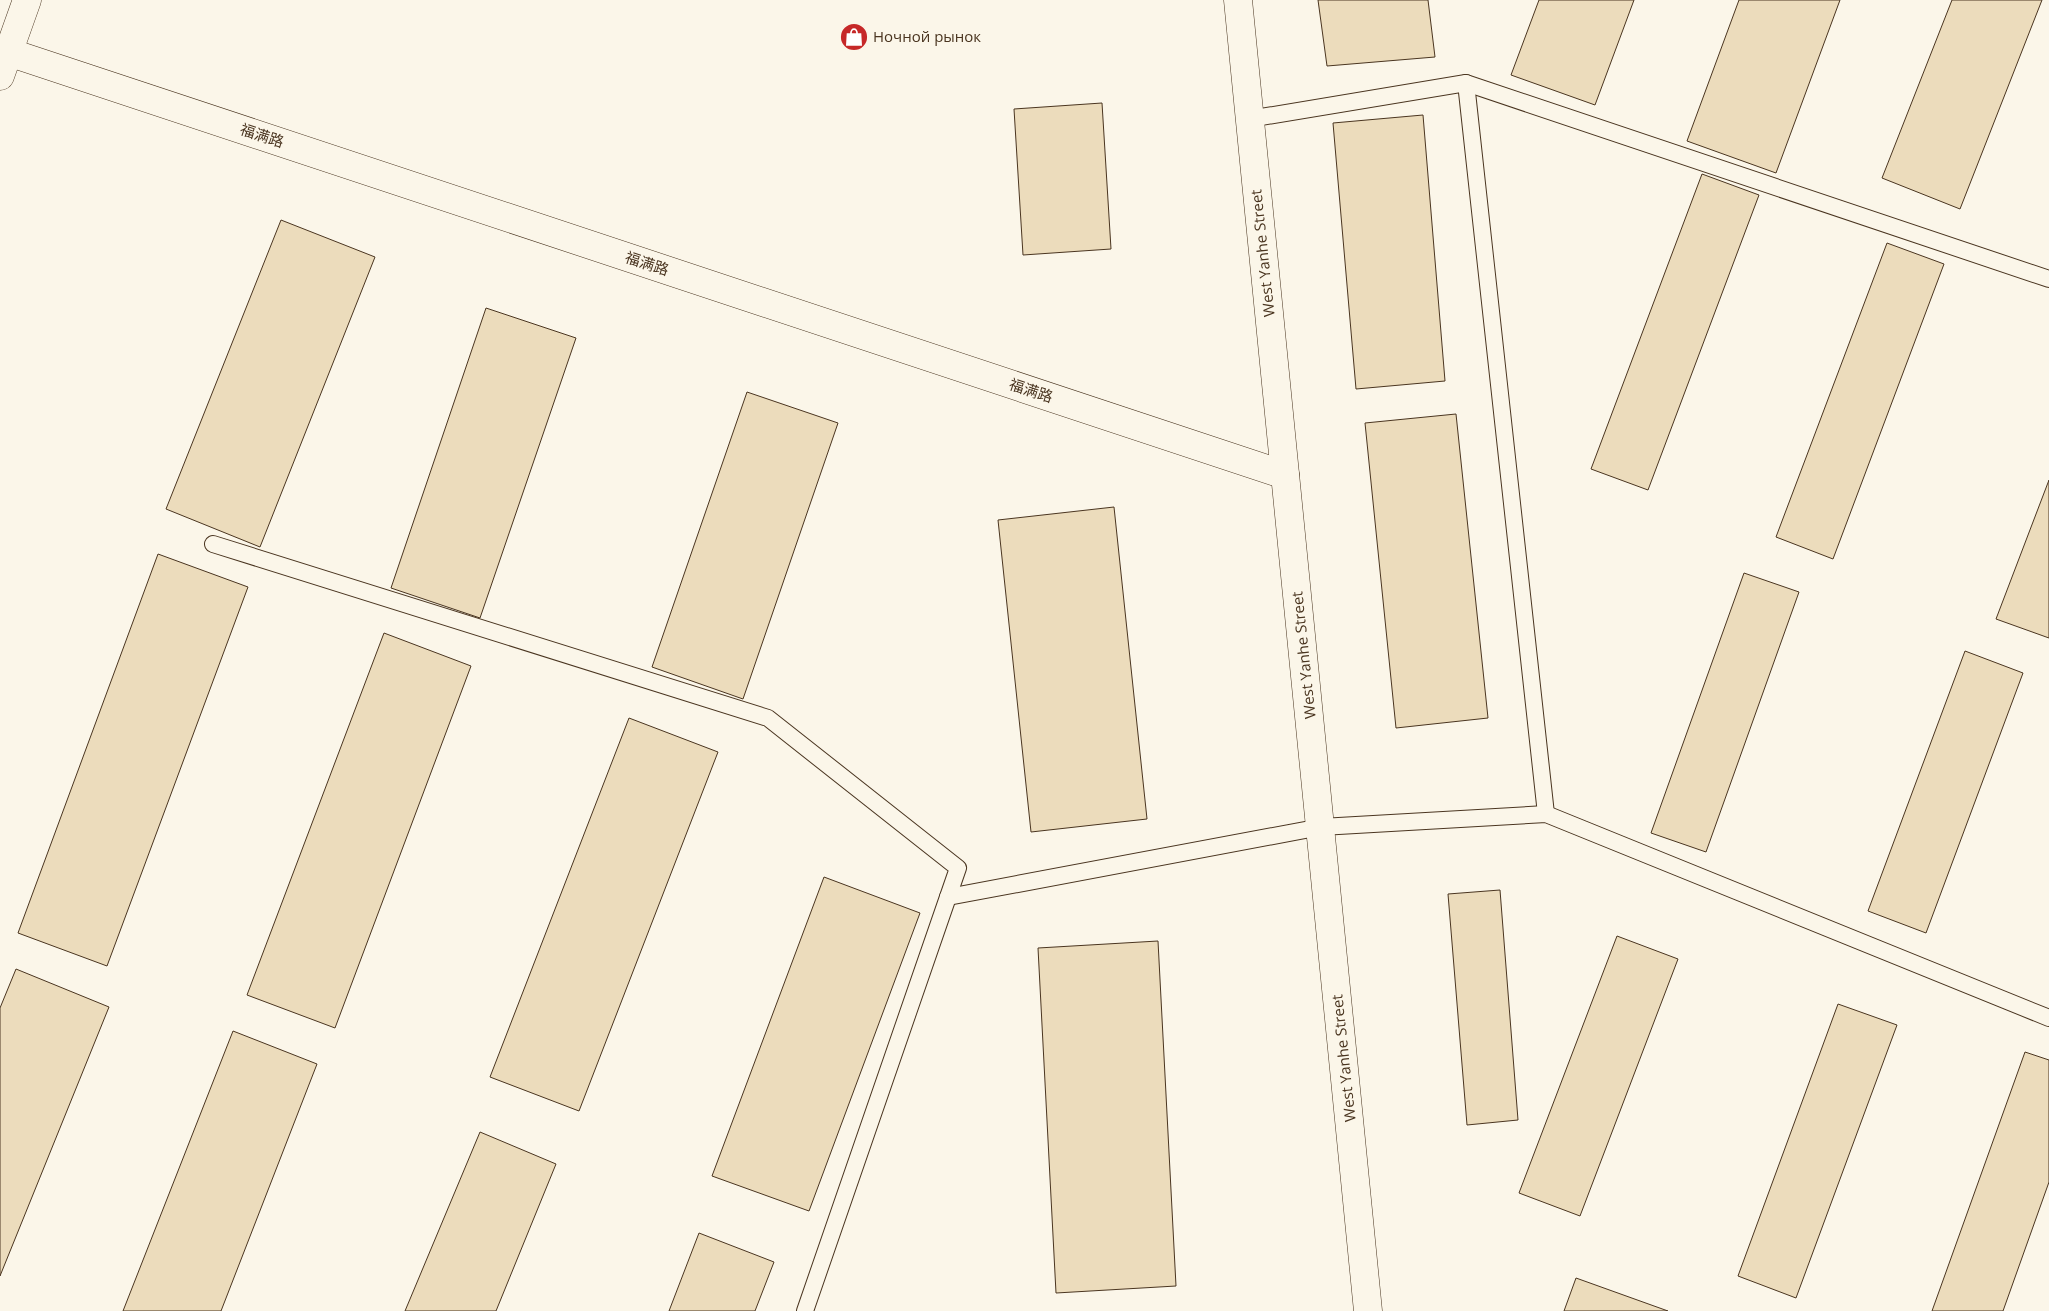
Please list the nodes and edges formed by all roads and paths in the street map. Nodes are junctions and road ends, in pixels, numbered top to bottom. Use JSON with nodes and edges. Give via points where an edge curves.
{"nodes":[{"id":1,"x":27,"y":0,"type":"edge"},
{"id":2,"x":1238,"y":0,"type":"edge"},
{"id":3,"x":4,"y":64,"type":"edge"},
{"id":4,"x":1466,"y":83,"type":"junction"},
{"id":5,"x":1249,"y":119,"type":"junction"},
{"id":6,"x":2049,"y":279,"type":"edge"},
{"id":7,"x":1285,"y":475,"type":"junction"},
{"id":8,"x":213,"y":544,"type":"dead end"},
{"id":9,"x":1546,"y":814,"type":"junction"},
{"id":10,"x":1321,"y":827,"type":"junction"},
{"id":11,"x":948,"y":898,"type":"junction"},
{"id":12,"x":2049,"y":1018,"type":"edge"},
{"id":13,"x":805,"y":1311,"type":"edge"},
{"id":14,"x":1368,"y":1311,"type":"edge"}],
"edges":[{"from":1,"to":3,"type":"street"},
{"from":2,"to":5,"type":"street","name":"West Yanhe Street"},
{"from":3,"to":7,"type":"street","name":"福满路"},
{"from":4,"to":5,"type":"lane"},
{"from":4,"to":6,"type":"lane"},
{"from":4,"to":9,"type":"lane"},
{"from":5,"to":7,"type":"street","name":"West Yanhe Street"},
{"from":7,"to":10,"type":"street","name":"West Yanhe Street"},
{"from":8,"to":11,"type":"lane","via":[[768,718],[958,868]]},
{"from":9,"to":10,"type":"lane"},
{"from":9,"to":12,"type":"lane"},
{"from":10,"to":11,"type":"lane"},
{"from":10,"to":14,"type":"street","name":"West Yanhe Street"},
{"from":11,"to":13,"type":"lane"}]}
